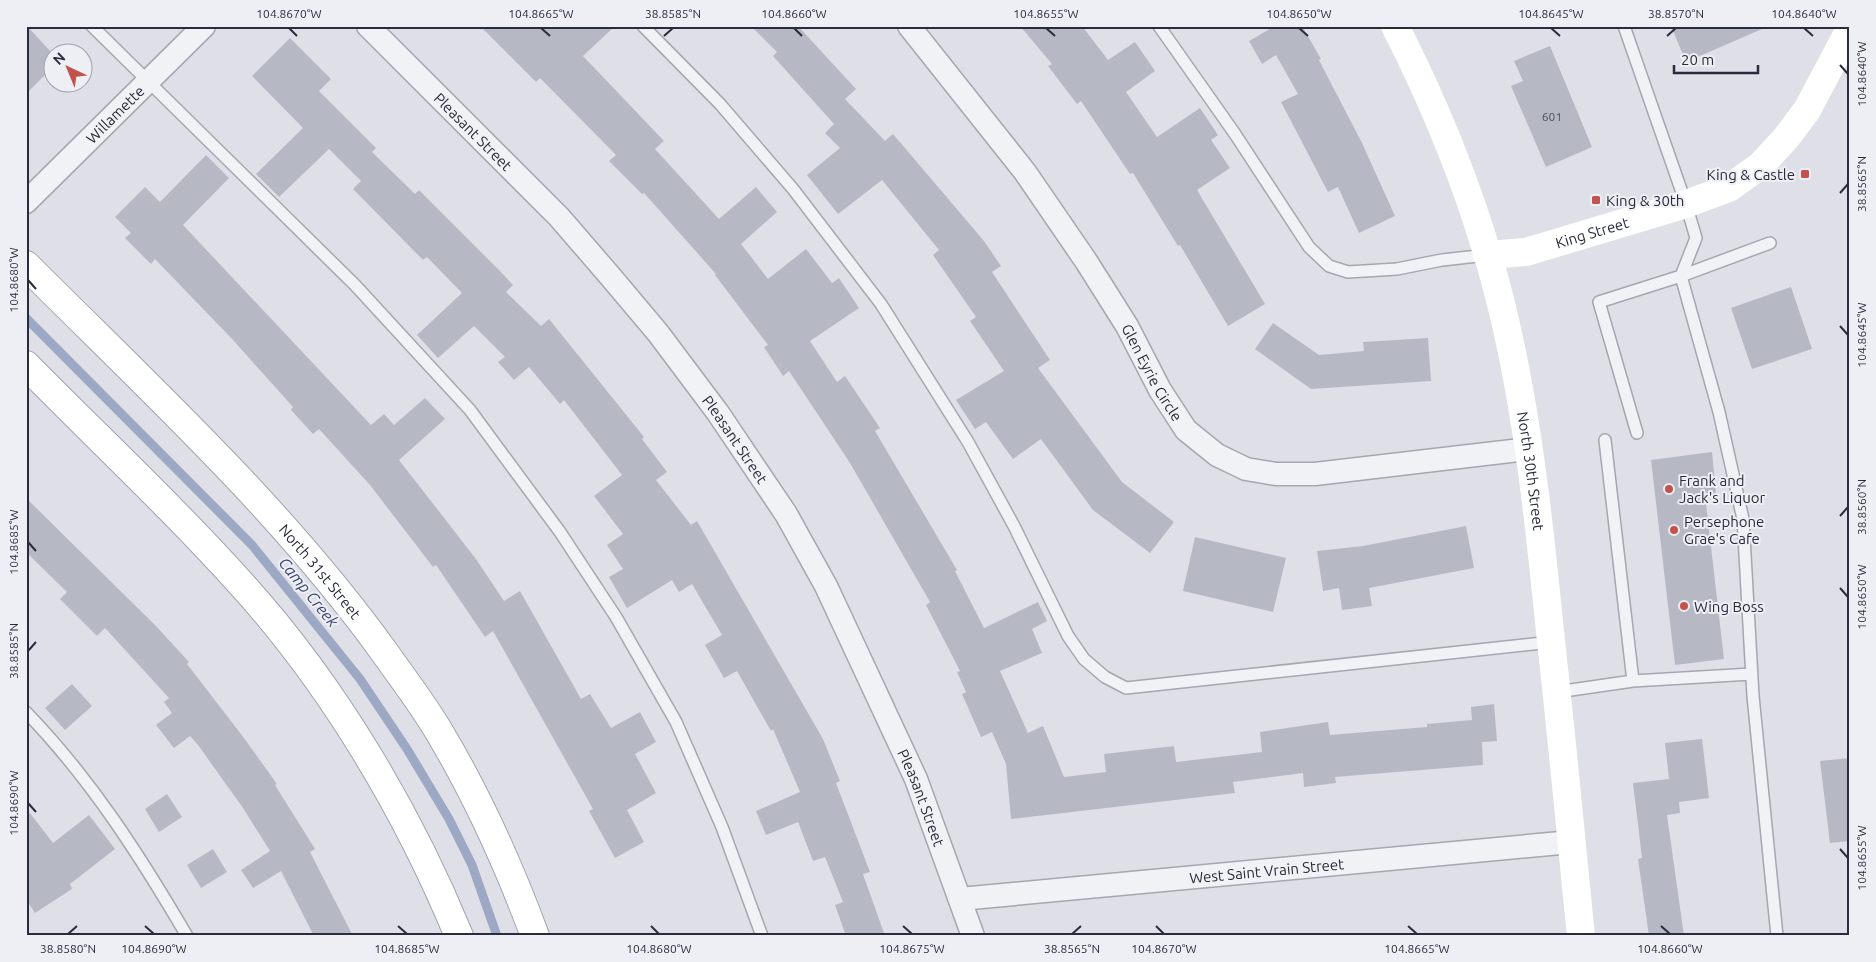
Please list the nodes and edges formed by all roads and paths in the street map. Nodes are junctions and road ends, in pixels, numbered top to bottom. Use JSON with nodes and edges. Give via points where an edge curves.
{"nodes":[{"id":1,"x":92,"y":26,"type":"edge"},
{"id":2,"x":204,"y":26,"type":"edge"},
{"id":3,"x":368,"y":26,"type":"edge"},
{"id":4,"x":643,"y":26,"type":"edge"},
{"id":5,"x":909,"y":26,"type":"edge"},
{"id":6,"x":1159,"y":26,"type":"edge"},
{"id":7,"x":1395,"y":26,"type":"edge"},
{"id":8,"x":1624,"y":26,"type":"edge"},
{"id":9,"x":1850,"y":29,"type":"edge"},
{"id":10,"x":148,"y":82,"type":"junction"},
{"id":11,"x":26,"y":202,"type":"edge"},
{"id":12,"x":1686,"y":204,"type":"junction"},
{"id":13,"x":1770,"y":243,"type":"dead end"},
{"id":14,"x":1487,"y":255,"type":"junction"},
{"id":15,"x":26,"y":265,"type":"edge"},
{"id":16,"x":1681,"y":276,"type":"junction"},
{"id":17,"x":26,"y":365,"type":"edge"},
{"id":18,"x":1637,"y":433,"type":"dead end"},
{"id":19,"x":1605,"y":440,"type":"dead end"},
{"id":20,"x":1528,"y":449,"type":"junction"},
{"id":21,"x":1551,"y":642,"type":"junction"},
{"id":22,"x":1751,"y":674,"type":"junction"},
{"id":23,"x":1633,"y":681,"type":"junction"},
{"id":24,"x":1557,"y":692,"type":"junction"},
{"id":25,"x":26,"y":712,"type":"edge"},
{"id":26,"x":1571,"y":842,"type":"junction"},
{"id":27,"x":960,"y":899,"type":"junction"},
{"id":28,"x":187,"y":936,"type":"edge"},
{"id":29,"x":459,"y":936,"type":"edge"},
{"id":30,"x":535,"y":936,"type":"edge"},
{"id":31,"x":762,"y":936,"type":"edge"},
{"id":32,"x":974,"y":936,"type":"edge"},
{"id":33,"x":1581,"y":936,"type":"edge"},
{"id":34,"x":1777,"y":936,"type":"edge"}],
"edges":[{"from":1,"to":10,"type":"lane"},
{"from":2,"to":10,"type":"street","name":"Willamette"},
{"from":3,"to":27,"type":"street","name":"Pleasant Street","via":[[559,217],[658,333],[718,413],[786,514],[826,586],[916,780]]},
{"from":4,"to":21,"type":"lane","via":[[720,104],[794,189],[882,304],[968,442],[1068,636],[1084,659],[1105,677],[1126,688]]},
{"from":5,"to":20,"type":"street","name":"Glen Eyrie Circle","via":[[1031,180],[1127,326],[1160,390],[1186,430],[1217,456],[1246,468],[1276,474],[1315,474]]},
{"from":6,"to":14,"type":"lane","via":[[1235,134],[1309,248],[1329,266],[1348,272]]},
{"from":7,"to":14,"type":"main road","name":"North 30th Street","via":[[1423,80],[1464,182]]},
{"from":8,"to":12,"type":"lane"},
{"from":9,"to":12,"type":"main road","name":"King Street","via":[[1807,110],[1762,165],[1729,188]]},
{"from":10,"to":11,"type":"street","name":"Willamette"},
{"from":10,"to":31,"type":"lane","via":[[355,285],[464,403],[560,532],[616,617],[676,722],[722,826]]},
{"from":12,"to":14,"type":"main road","name":"King Street","via":[[1526,252]]},
{"from":12,"to":16,"type":"lane","via":[[1696,238]]},
{"from":13,"to":16,"type":"lane"},
{"from":14,"to":20,"type":"main road","name":"North 30th Street","via":[[1510,343]]},
{"from":15,"to":30,"type":"main road","name":"North 31st Street","via":[[245,483],[354,610],[441,734],[510,869]]},
{"from":16,"to":18,"type":"lane","via":[[1599,302]]},
{"from":16,"to":22,"type":"lane","via":[[1719,412],[1743,519]]},
{"from":17,"to":29,"type":"main road","via":[[245,588],[311,671],[412,830]]},
{"from":19,"to":23,"type":"lane"},
{"from":20,"to":21,"type":"main road","name":"North 30th Street"},
{"from":21,"to":24,"type":"main road","name":"North 30th Street"},
{"from":22,"to":23,"type":"lane"},
{"from":22,"to":34,"type":"lane"},
{"from":23,"to":24,"type":"lane"},
{"from":24,"to":26,"type":"main road","name":"North 30th Street"},
{"from":25,"to":28,"type":"lane","via":[[60,748],[108,811]]},
{"from":26,"to":27,"type":"street","name":"West Saint Vrain Street"},
{"from":26,"to":33,"type":"main road","name":"North 30th Street"},
{"from":27,"to":32,"type":"street","name":"Pleasant Street"}]}
